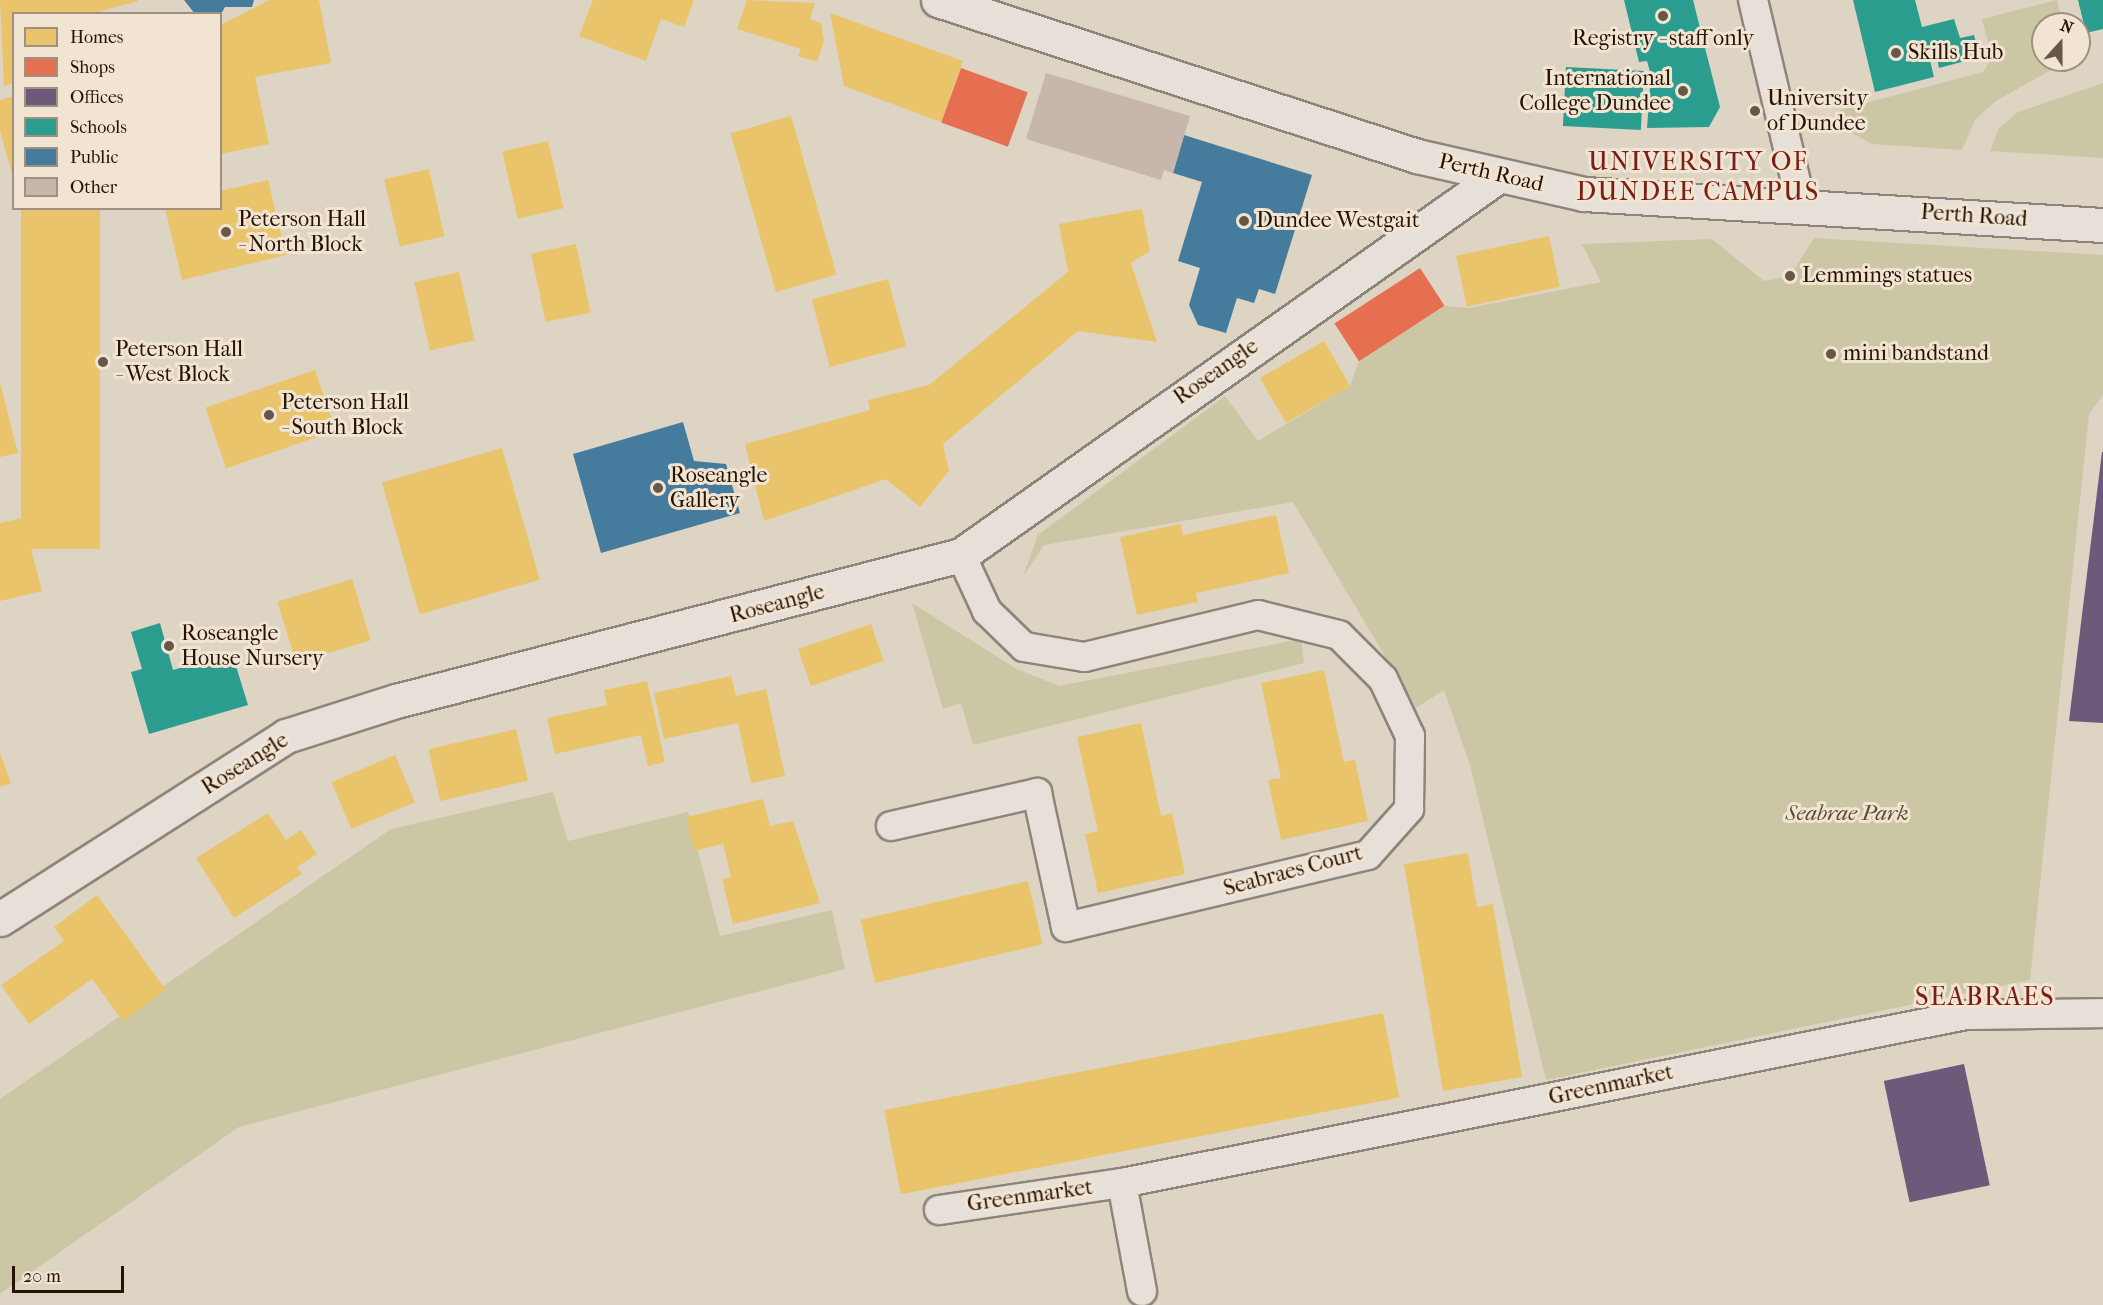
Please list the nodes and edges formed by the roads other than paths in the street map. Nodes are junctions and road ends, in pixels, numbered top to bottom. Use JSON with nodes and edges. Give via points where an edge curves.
{"nodes":[{"id":1,"x":938,"y":0,"type":"edge"},
{"id":2,"x":1753,"y":0,"type":"edge"},
{"id":3,"x":1498,"y":176,"type":"junction"},
{"id":4,"x":1802,"y":208,"type":"junction"},
{"id":5,"x":2103,"y":225,"type":"edge"},
{"id":6,"x":961,"y":555,"type":"junction"},
{"id":7,"x":891,"y":826,"type":"dead end"},
{"id":8,"x":0,"y":919,"type":"edge"},
{"id":9,"x":2103,"y":1013,"type":"edge"},
{"id":10,"x":1122,"y":1183,"type":"junction"},
{"id":11,"x":939,"y":1210,"type":"dead end"},
{"id":12,"x":1143,"y":1291,"type":"dead end"}],
"edges":[{"from":1,"to":3,"type":"street","name":"Perth Road","via":[[1418,156]]},
{"from":2,"to":4,"type":"street"},
{"from":3,"to":4,"type":"street","name":"Perth Road","via":[[1584,194]]},
{"from":3,"to":6,"type":"street","name":"Roseangle"},
{"from":4,"to":5,"type":"street","name":"Perth Road"},
{"from":6,"to":7,"type":"street","name":"Seabraes Court","via":[[987,611],[1024,647],[1084,657],[1258,615],[1339,635],[1383,679],[1410,736],[1409,809],[1368,855],[1066,927],[1037,793]]},
{"from":6,"to":8,"type":"street","name":"Roseangle","via":[[396,701],[286,736]]},
{"from":9,"to":10,"type":"street","name":"Greenmarket","via":[[1966,1015]]},
{"from":10,"to":11,"type":"street","name":"Greenmarket"},
{"from":10,"to":12,"type":"street","name":"Greenmarket"}]}
